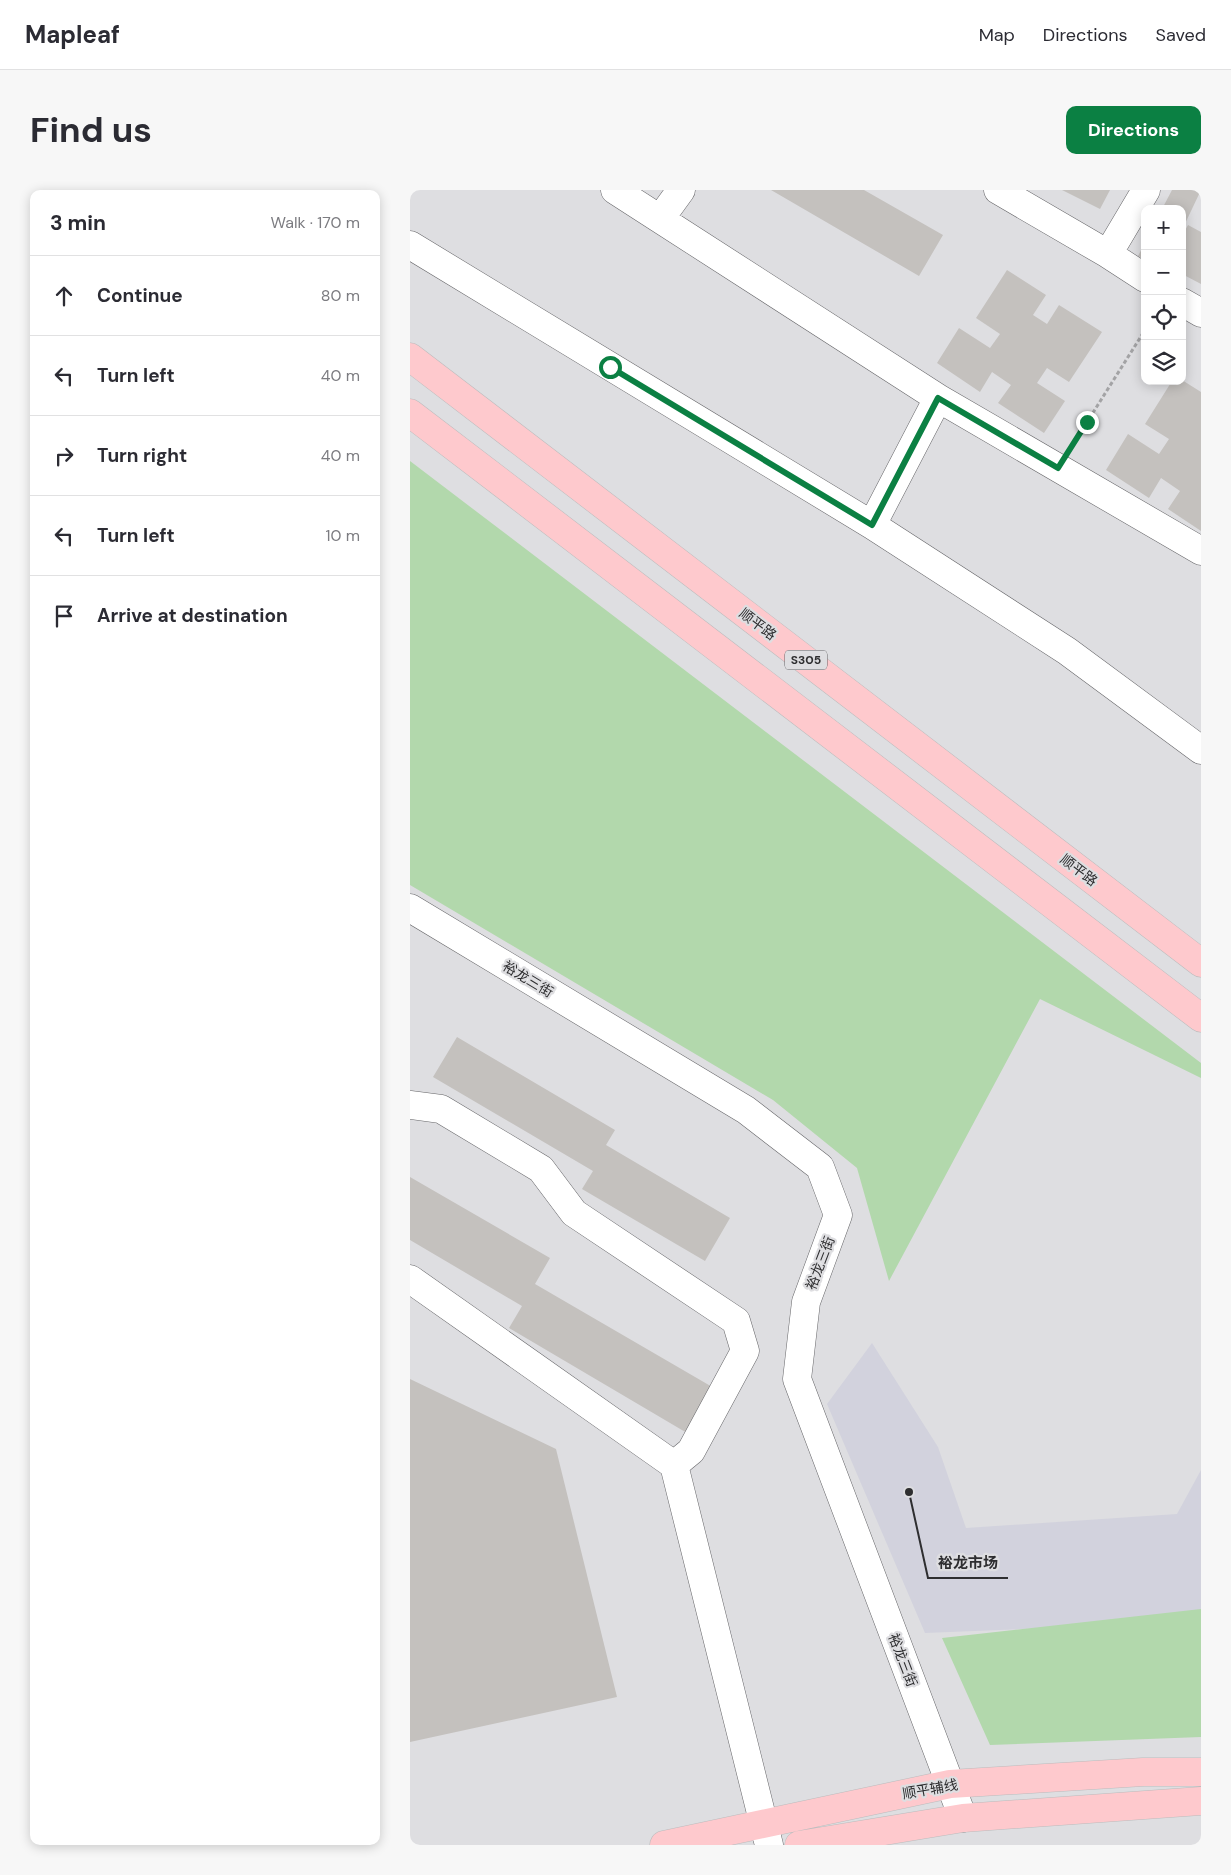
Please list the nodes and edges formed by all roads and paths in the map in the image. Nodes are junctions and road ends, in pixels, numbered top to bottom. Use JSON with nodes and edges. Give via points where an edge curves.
{"nodes":[{"id":1,"x":614,"y":190,"type":"edge"},
{"id":2,"x":681,"y":190,"type":"edge"},
{"id":3,"x":998,"y":190,"type":"edge"},
{"id":4,"x":1146,"y":190,"type":"edge"},
{"id":5,"x":660,"y":219,"type":"junction"},
{"id":6,"x":410,"y":245,"type":"edge"},
{"id":7,"x":1108,"y":254,"type":"junction"},
{"id":8,"x":1141,"y":275,"type":"edge"},
{"id":9,"x":1186,"y":304,"type":"edge"},
{"id":10,"x":1201,"y":313,"type":"edge"},
{"id":11,"x":1141,"y":336,"type":"edge"},
{"id":12,"x":410,"y":357,"type":"edge"},
{"id":13,"x":938,"y":398,"type":"junction"},
{"id":14,"x":410,"y":413,"type":"edge"},
{"id":15,"x":1058,"y":468,"type":"junction"},
{"id":16,"x":872,"y":525,"type":"junction"},
{"id":17,"x":1201,"y":551,"type":"edge"},
{"id":18,"x":1201,"y":750,"type":"edge"},
{"id":19,"x":410,"y":908,"type":"edge"},
{"id":20,"x":1201,"y":963,"type":"edge"},
{"id":21,"x":1201,"y":1018,"type":"edge"},
{"id":22,"x":410,"y":1105,"type":"edge"},
{"id":23,"x":410,"y":1279,"type":"edge"},
{"id":24,"x":674,"y":1465,"type":"junction"},
{"id":25,"x":1201,"y":1772,"type":"edge"},
{"id":26,"x":950,"y":1784,"type":"junction"},
{"id":27,"x":1201,"y":1801,"type":"edge"},
{"id":28,"x":963,"y":1818,"type":"junction"},
{"id":29,"x":766,"y":1834,"type":"edge"},
{"id":30,"x":664,"y":1845,"type":"edge"},
{"id":31,"x":799,"y":1845,"type":"edge"}],
"edges":[{"from":1,"to":5,"type":"street"},
{"from":2,"to":5,"type":"street"},
{"from":3,"to":7,"type":"street"},
{"from":4,"to":7,"type":"street"},
{"from":5,"to":13,"type":"street"},
{"from":6,"to":16,"type":"street"},
{"from":7,"to":8,"type":"street"},
{"from":9,"to":10,"type":"street"},
{"from":11,"to":15,"type":"path"},
{"from":12,"to":20,"type":"main road","name":"顺平路","number":"S305"},
{"from":13,"to":15,"type":"street"},
{"from":13,"to":16,"type":"street"},
{"from":14,"to":21,"type":"main road"},
{"from":15,"to":17,"type":"street"},
{"from":16,"to":18,"type":"street","via":[[1067,651]]},
{"from":19,"to":26,"type":"street","name":"裕龙三街","via":[[746,1110],[820,1167],[838,1215],[806,1302],[797,1379]]},
{"from":22,"to":24,"type":"street","via":[[441,1110],[541,1169],[574,1213],[736,1321],[744,1351],[691,1451]]},
{"from":23,"to":24,"type":"street"},
{"from":24,"to":29,"type":"street"},
{"from":25,"to":26,"type":"main road","name":"顺平辅线","via":[[1143,1772]]},
{"from":26,"to":28,"type":"street","name":"裕龙三街"},
{"from":26,"to":29,"type":"main road","name":"顺平辅线"},
{"from":27,"to":28,"type":"main road"},
{"from":28,"to":31,"type":"main road"},
{"from":29,"to":30,"type":"main road","name":"顺平辅线"}]}
